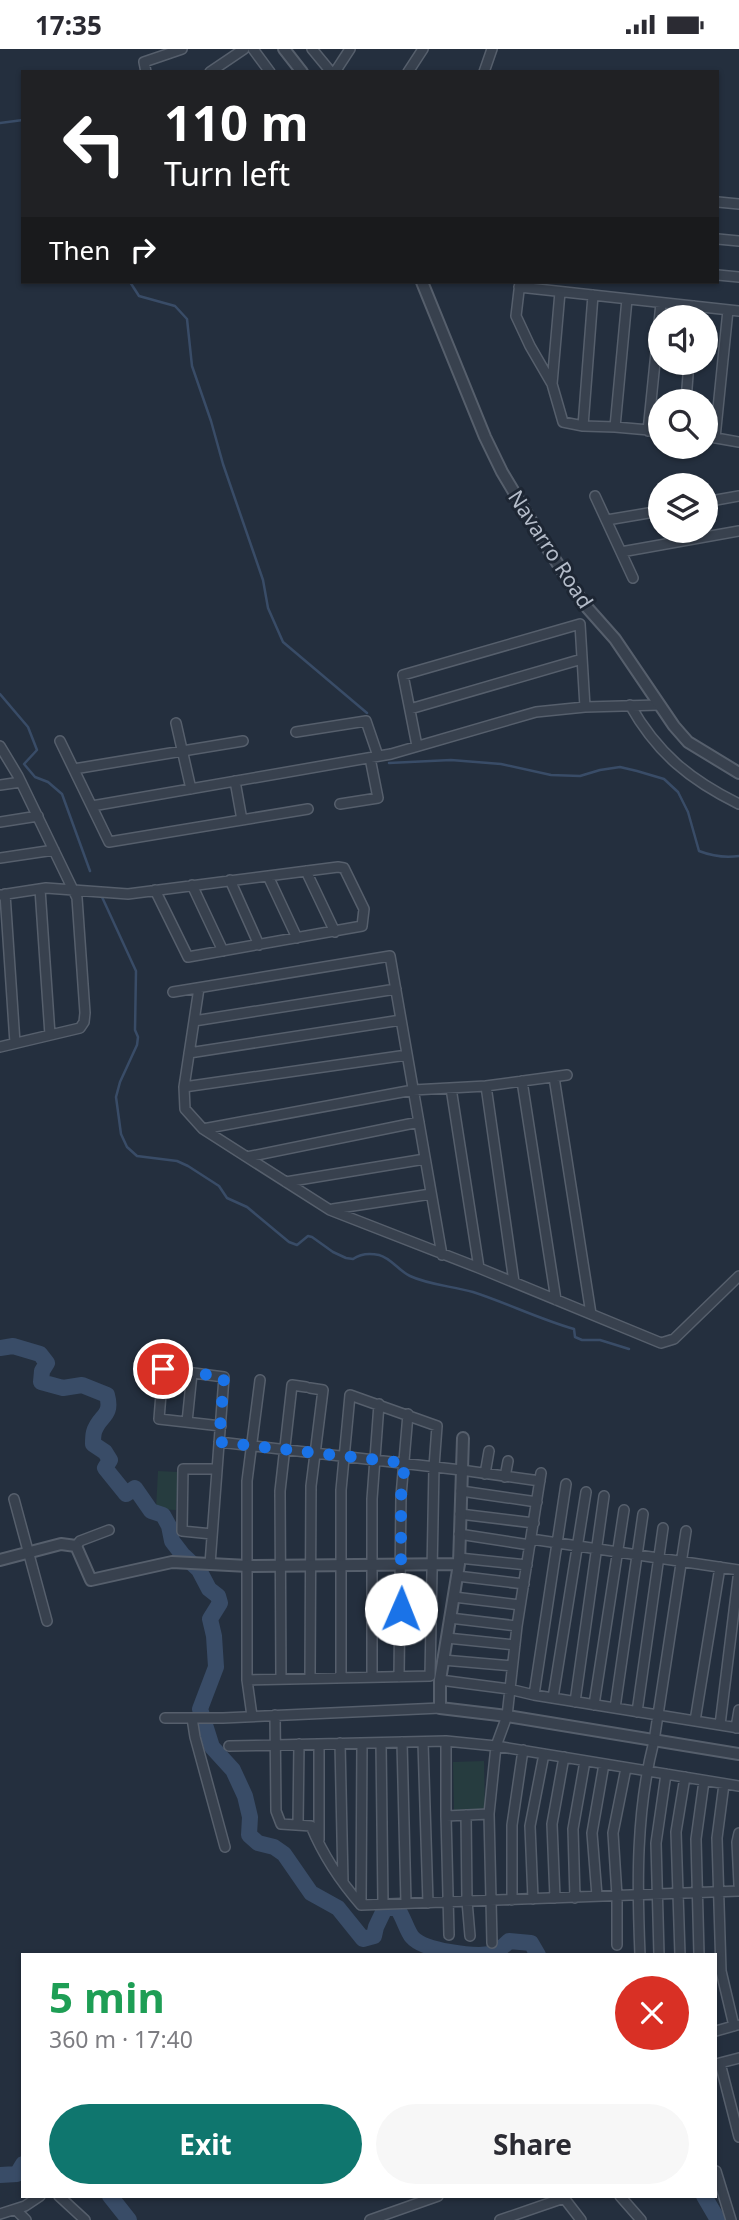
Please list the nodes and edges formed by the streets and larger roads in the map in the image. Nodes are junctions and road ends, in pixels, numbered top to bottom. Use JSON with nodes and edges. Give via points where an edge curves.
{"nodes":[{"id":1,"x":182,"y":49,"type":"edge"},
{"id":2,"x":244,"y":49,"type":"edge"},
{"id":3,"x":253,"y":49,"type":"edge"},
{"id":4,"x":284,"y":49,"type":"edge"},
{"id":5,"x":312,"y":49,"type":"edge"},
{"id":6,"x":351,"y":49,"type":"edge"},
{"id":7,"x":423,"y":49,"type":"edge"},
{"id":8,"x":492,"y":49,"type":"edge"},
{"id":9,"x":146,"y":70,"type":"edge"},
{"id":10,"x":213,"y":70,"type":"edge"},
{"id":11,"x":269,"y":70,"type":"edge"},
{"id":12,"x":300,"y":70,"type":"edge"},
{"id":13,"x":331,"y":70,"type":"edge"},
{"id":14,"x":335,"y":70,"type":"edge"},
{"id":15,"x":409,"y":70,"type":"edge"},
{"id":16,"x":485,"y":70,"type":"edge"},
{"id":17,"x":719,"y":202,"type":"edge"},
{"id":18,"x":739,"y":204,"type":"edge"},
{"id":19,"x":719,"y":239,"type":"edge"},
{"id":20,"x":739,"y":241,"type":"edge"},
{"id":21,"x":719,"y":275,"type":"edge"},
{"id":22,"x":739,"y":277,"type":"edge"},
{"id":23,"x":423,"y":284,"type":"edge"},
{"id":24,"x":520,"y":284,"type":"edge"},
{"id":25,"x":560,"y":292,"type":"junction"},
{"id":26,"x":593,"y":295,"type":"junction"},
{"id":27,"x":627,"y":299,"type":"junction"},
{"id":28,"x":661,"y":303,"type":"junction"},
{"id":29,"x":683,"y":305,"type":"edge"},
{"id":30,"x":718,"y":309,"type":"edge"},
{"id":31,"x":728,"y":310,"type":"junction"},
{"id":32,"x":739,"y":311,"type":"edge"},
{"id":33,"x":552,"y":384,"type":"junction"},
{"id":34,"x":652,"y":389,"type":"edge"},
{"id":35,"x":717,"y":389,"type":"edge"},
{"id":36,"x":583,"y":426,"type":"junction"},
{"id":37,"x":615,"y":427,"type":"junction"},
{"id":38,"x":648,"y":431,"type":"edge"},
{"id":39,"x":718,"y":438,"type":"edge"},
{"id":40,"x":739,"y":442,"type":"edge"},
{"id":41,"x":596,"y":496,"type":"dead end"},
{"id":42,"x":739,"y":496,"type":"edge"},
{"id":43,"x":718,"y":500,"type":"edge"},
{"id":44,"x":648,"y":513,"type":"edge"},
{"id":45,"x":607,"y":520,"type":"junction"},
{"id":46,"x":739,"y":531,"type":"edge"},
{"id":47,"x":621,"y":552,"type":"junction"},
{"id":48,"x":634,"y":578,"type":"dead end"},
{"id":49,"x":582,"y":659,"type":"junction"},
{"id":50,"x":630,"y":705,"type":"junction"},
{"id":51,"x":659,"y":705,"type":"junction"},
{"id":52,"x":585,"y":707,"type":"junction"},
{"id":53,"x":410,"y":709,"type":"junction"},
{"id":54,"x":176,"y":723,"type":"dead end"},
{"id":55,"x":296,"y":732,"type":"dead end"},
{"id":56,"x":60,"y":741,"type":"dead end"},
{"id":57,"x":243,"y":741,"type":"dead end"},
{"id":58,"x":0,"y":746,"type":"edge"},
{"id":59,"x":417,"y":746,"type":"junction"},
{"id":60,"x":183,"y":751,"type":"junction"},
{"id":61,"x":374,"y":757,"type":"junction"},
{"id":62,"x":74,"y":769,"type":"junction"},
{"id":63,"x":739,"y":773,"type":"edge"},
{"id":64,"x":235,"y":781,"type":"junction"},
{"id":65,"x":21,"y":782,"type":"junction"},
{"id":66,"x":0,"y":785,"type":"edge"},
{"id":67,"x":191,"y":789,"type":"junction"},
{"id":68,"x":340,"y":804,"type":"dead end"},
{"id":69,"x":739,"y":804,"type":"edge"},
{"id":70,"x":92,"y":806,"type":"junction"},
{"id":71,"x":308,"y":809,"type":"dead end"},
{"id":72,"x":38,"y":816,"type":"junction"},
{"id":73,"x":242,"y":820,"type":"junction"},
{"id":74,"x":0,"y":822,"type":"edge"},
{"id":75,"x":54,"y":850,"type":"junction"},
{"id":76,"x":0,"y":858,"type":"edge"},
{"id":77,"x":306,"y":871,"type":"junction"},
{"id":78,"x":268,"y":876,"type":"junction"},
{"id":79,"x":230,"y":880,"type":"junction"},
{"id":80,"x":192,"y":885,"type":"junction"},
{"id":81,"x":40,"y":889,"type":"junction"},
{"id":82,"x":155,"y":890,"type":"junction"},
{"id":83,"x":73,"y":891,"type":"junction"},
{"id":84,"x":3,"y":894,"type":"edge"},
{"id":85,"x":335,"y":932,"type":"junction"},
{"id":86,"x":297,"y":938,"type":"junction"},
{"id":87,"x":259,"y":945,"type":"junction"},
{"id":88,"x":223,"y":951,"type":"junction"},
{"id":89,"x":199,"y":988,"type":"junction"},
{"id":90,"x":396,"y":989,"type":"junction"},
{"id":91,"x":173,"y":992,"type":"dead end"},
{"id":92,"x":401,"y":1020,"type":"junction"},
{"id":93,"x":194,"y":1021,"type":"junction"},
{"id":94,"x":50,"y":1035,"type":"junction"},
{"id":95,"x":15,"y":1043,"type":"junction"},
{"id":96,"x":0,"y":1047,"type":"edge"},
{"id":97,"x":189,"y":1053,"type":"junction"},
{"id":98,"x":407,"y":1055,"type":"junction"},
{"id":99,"x":567,"y":1075,"type":"dead end"},
{"id":100,"x":554,"y":1077,"type":"junction"},
{"id":101,"x":522,"y":1081,"type":"junction"},
{"id":102,"x":486,"y":1086,"type":"junction"},
{"id":103,"x":184,"y":1087,"type":"junction"},
{"id":104,"x":451,"y":1088,"type":"junction"},
{"id":105,"x":414,"y":1090,"type":"junction"},
{"id":106,"x":419,"y":1122,"type":"junction"},
{"id":107,"x":203,"y":1129,"type":"junction"},
{"id":108,"x":247,"y":1157,"type":"junction"},
{"id":109,"x":425,"y":1159,"type":"junction"},
{"id":110,"x":286,"y":1182,"type":"junction"},
{"id":111,"x":431,"y":1195,"type":"junction"},
{"id":112,"x":330,"y":1210,"type":"junction"},
{"id":113,"x":442,"y":1255,"type":"junction"},
{"id":114,"x":478,"y":1268,"type":"junction"},
{"id":115,"x":739,"y":1276,"type":"edge"},
{"id":116,"x":514,"y":1282,"type":"junction"},
{"id":117,"x":556,"y":1300,"type":"junction"},
{"id":118,"x":591,"y":1314,"type":"junction"},
{"id":119,"x":192,"y":1373,"type":"junction"},
{"id":120,"x":140,"y":1374,"type":"dead end"},
{"id":121,"x":162,"y":1376,"type":"junction"},
{"id":122,"x":260,"y":1380,"type":"dead end"},
{"id":123,"x":379,"y":1404,"type":"junction"},
{"id":124,"x":408,"y":1414,"type":"junction"},
{"id":125,"x":187,"y":1422,"type":"junction"},
{"id":126,"x":220,"y":1426,"type":"junction"},
{"id":127,"x":463,"y":1438,"type":"dead end"},
{"id":128,"x":219,"y":1442,"type":"junction"},
{"id":129,"x":251,"y":1446,"type":"junction"},
{"id":130,"x":285,"y":1450,"type":"junction"},
{"id":131,"x":489,"y":1451,"type":"dead end"},
{"id":132,"x":314,"y":1453,"type":"junction"},
{"id":133,"x":345,"y":1457,"type":"junction"},
{"id":134,"x":375,"y":1460,"type":"junction"},
{"id":135,"x":508,"y":1461,"type":"dead end"},
{"id":136,"x":405,"y":1463,"type":"junction"},
{"id":137,"x":434,"y":1467,"type":"junction"},
{"id":138,"x":217,"y":1469,"type":"junction"},
{"id":139,"x":461,"y":1470,"type":"junction"},
{"id":140,"x":485,"y":1474,"type":"junction"},
{"id":141,"x":505,"y":1477,"type":"junction"},
{"id":142,"x":566,"y":1484,"type":"dead end"},
{"id":143,"x":461,"y":1491,"type":"junction"},
{"id":144,"x":586,"y":1492,"type":"dead end"},
{"id":145,"x":604,"y":1496,"type":"dead end"},
{"id":146,"x":14,"y":1499,"type":"dead end"},
{"id":147,"x":537,"y":1502,"type":"junction"},
{"id":148,"x":624,"y":1510,"type":"dead end"},
{"id":149,"x":460,"y":1514,"type":"junction"},
{"id":150,"x":643,"y":1514,"type":"dead end"},
{"id":151,"x":534,"y":1523,"type":"junction"},
{"id":152,"x":663,"y":1528,"type":"dead end"},
{"id":153,"x":109,"y":1530,"type":"dead end"},
{"id":154,"x":687,"y":1531,"type":"dead end"},
{"id":155,"x":212,"y":1534,"type":"junction"},
{"id":156,"x":459,"y":1534,"type":"junction"},
{"id":157,"x":531,"y":1542,"type":"junction"},
{"id":158,"x":557,"y":1543,"type":"junction"},
{"id":159,"x":578,"y":1545,"type":"junction"},
{"id":160,"x":76,"y":1546,"type":"junction"},
{"id":161,"x":598,"y":1548,"type":"junction"},
{"id":162,"x":28,"y":1552,"type":"junction"},
{"id":163,"x":618,"y":1552,"type":"junction"},
{"id":164,"x":638,"y":1555,"type":"junction"},
{"id":165,"x":658,"y":1559,"type":"junction"},
{"id":166,"x":0,"y":1560,"type":"edge"},
{"id":167,"x":683,"y":1560,"type":"junction"},
{"id":168,"x":205,"y":1563,"type":"junction"},
{"id":169,"x":432,"y":1564,"type":"junction"},
{"id":170,"x":311,"y":1565,"type":"junction"},
{"id":171,"x":342,"y":1565,"type":"junction"},
{"id":172,"x":372,"y":1565,"type":"junction"},
{"id":173,"x":401,"y":1565,"type":"junction"},
{"id":174,"x":527,"y":1565,"type":"junction"},
{"id":175,"x":248,"y":1566,"type":"junction"},
{"id":176,"x":279,"y":1566,"type":"junction"},
{"id":177,"x":458,"y":1566,"type":"junction"},
{"id":178,"x":719,"y":1567,"type":"junction"},
{"id":179,"x":739,"y":1570,"type":"edge"},
{"id":180,"x":524,"y":1584,"type":"junction"},
{"id":181,"x":454,"y":1597,"type":"junction"},
{"id":182,"x":520,"y":1605,"type":"junction"},
{"id":183,"x":450,"y":1618,"type":"junction"},
{"id":184,"x":47,"y":1621,"type":"dead end"},
{"id":185,"x":517,"y":1626,"type":"junction"},
{"id":186,"x":447,"y":1638,"type":"junction"},
{"id":187,"x":515,"y":1645,"type":"junction"},
{"id":188,"x":443,"y":1660,"type":"junction"},
{"id":189,"x":512,"y":1666,"type":"junction"},
{"id":190,"x":372,"y":1677,"type":"junction"},
{"id":191,"x":400,"y":1677,"type":"junction"},
{"id":192,"x":310,"y":1678,"type":"junction"},
{"id":193,"x":341,"y":1678,"type":"junction"},
{"id":194,"x":281,"y":1679,"type":"junction"},
{"id":195,"x":247,"y":1680,"type":"junction"},
{"id":196,"x":440,"y":1680,"type":"junction"},
{"id":197,"x":509,"y":1689,"type":"junction"},
{"id":198,"x":534,"y":1695,"type":"junction"},
{"id":199,"x":553,"y":1698,"type":"junction"},
{"id":200,"x":575,"y":1702,"type":"junction"},
{"id":201,"x":594,"y":1705,"type":"junction"},
{"id":202,"x":440,"y":1708,"type":"junction"},
{"id":203,"x":615,"y":1708,"type":"junction"},
{"id":204,"x":739,"y":1710,"type":"edge"},
{"id":205,"x":637,"y":1712,"type":"junction"},
{"id":206,"x":275,"y":1715,"type":"junction"},
{"id":207,"x":658,"y":1715,"type":"junction"},
{"id":208,"x":252,"y":1716,"type":"junction"},
{"id":209,"x":506,"y":1716,"type":"junction"},
{"id":210,"x":165,"y":1718,"type":"dead end"},
{"id":211,"x":192,"y":1718,"type":"junction"},
{"id":212,"x":695,"y":1721,"type":"junction"},
{"id":213,"x":720,"y":1725,"type":"junction"},
{"id":214,"x":738,"y":1728,"type":"edge"},
{"id":215,"x":446,"y":1741,"type":"junction"},
{"id":216,"x":654,"y":1741,"type":"junction"},
{"id":217,"x":382,"y":1742,"type":"junction"},
{"id":218,"x":402,"y":1742,"type":"junction"},
{"id":219,"x":423,"y":1742,"type":"junction"},
{"id":220,"x":362,"y":1743,"type":"junction"},
{"id":221,"x":299,"y":1744,"type":"junction"},
{"id":222,"x":319,"y":1744,"type":"junction"},
{"id":223,"x":340,"y":1744,"type":"junction"},
{"id":224,"x":276,"y":1745,"type":"junction"},
{"id":225,"x":229,"y":1746,"type":"dead end"},
{"id":226,"x":496,"y":1746,"type":"junction"},
{"id":227,"x":523,"y":1750,"type":"junction"},
{"id":228,"x":544,"y":1754,"type":"junction"},
{"id":229,"x":739,"y":1754,"type":"edge"},
{"id":230,"x":564,"y":1757,"type":"junction"},
{"id":231,"x":585,"y":1761,"type":"junction"},
{"id":232,"x":604,"y":1764,"type":"junction"},
{"id":233,"x":626,"y":1767,"type":"junction"},
{"id":234,"x":646,"y":1771,"type":"junction"},
{"id":235,"x":666,"y":1774,"type":"junction"},
{"id":236,"x":685,"y":1777,"type":"junction"},
{"id":237,"x":704,"y":1781,"type":"junction"},
{"id":238,"x":724,"y":1784,"type":"junction"},
{"id":239,"x":739,"y":1786,"type":"edge"},
{"id":240,"x":489,"y":1814,"type":"junction"},
{"id":241,"x":466,"y":1815,"type":"junction"},
{"id":242,"x":446,"y":1816,"type":"junction"},
{"id":243,"x":298,"y":1825,"type":"junction"},
{"id":244,"x":739,"y":1833,"type":"edge"},
{"id":245,"x":319,"y":1846,"type":"junction"},
{"id":246,"x":225,"y":1847,"type":"dead end"},
{"id":247,"x":337,"y":1865,"type":"junction"},
{"id":248,"x":739,"y":1885,"type":"edge"},
{"id":249,"x":739,"y":1891,"type":"edge"},
{"id":250,"x":719,"y":1892,"type":"junction"},
{"id":251,"x":699,"y":1893,"type":"junction"},
{"id":252,"x":678,"y":1894,"type":"junction"},
{"id":253,"x":638,"y":1895,"type":"junction"},
{"id":254,"x":597,"y":1896,"type":"junction"},
{"id":255,"x":617,"y":1896,"type":"junction"},
{"id":256,"x":658,"y":1896,"type":"junction"},
{"id":257,"x":555,"y":1898,"type":"junction"},
{"id":258,"x":575,"y":1898,"type":"junction"},
{"id":259,"x":491,"y":1899,"type":"junction"},
{"id":260,"x":533,"y":1899,"type":"junction"},
{"id":261,"x":512,"y":1900,"type":"junction"},
{"id":262,"x":467,"y":1901,"type":"junction"},
{"id":263,"x":448,"y":1902,"type":"junction"},
{"id":264,"x":406,"y":1903,"type":"junction"},
{"id":265,"x":428,"y":1903,"type":"junction"},
{"id":266,"x":383,"y":1904,"type":"junction"},
{"id":267,"x":361,"y":1905,"type":"junction"},
{"id":268,"x":449,"y":1935,"type":"dead end"},
{"id":269,"x":470,"y":1936,"type":"dead end"},
{"id":270,"x":492,"y":1943,"type":"dead end"},
{"id":271,"x":617,"y":1945,"type":"dead end"},
{"id":272,"x":639,"y":1953,"type":"edge"},
{"id":273,"x":659,"y":1953,"type":"edge"},
{"id":274,"x":680,"y":1953,"type":"edge"},
{"id":275,"x":699,"y":1953,"type":"edge"},
{"id":276,"x":736,"y":2025,"type":"edge"},
{"id":277,"x":717,"y":2029,"type":"edge"},
{"id":278,"x":739,"y":2058,"type":"edge"},
{"id":279,"x":718,"y":2064,"type":"edge"},
{"id":280,"x":739,"y":2137,"type":"edge"},
{"id":281,"x":717,"y":2174,"type":"edge"},
{"id":282,"x":37,"y":2198,"type":"edge"},
{"id":283,"x":61,"y":2198,"type":"edge"},
{"id":284,"x":433,"y":2198,"type":"edge"},
{"id":285,"x":622,"y":2198,"type":"edge"},
{"id":286,"x":16,"y":2210,"type":"junction"},
{"id":287,"x":0,"y":2214,"type":"edge"},
{"id":288,"x":386,"y":2217,"type":"edge"},
{"id":289,"x":26,"y":2220,"type":"edge"},
{"id":290,"x":85,"y":2220,"type":"edge"},
{"id":291,"x":370,"y":2220,"type":"edge"},
{"id":292,"x":500,"y":2220,"type":"edge"},
{"id":293,"x":580,"y":2220,"type":"edge"},
{"id":294,"x":641,"y":2220,"type":"edge"},
{"id":295,"x":730,"y":2220,"type":"edge"}],
"edges":[{"from":1,"to":9,"type":"street","via":[[144,62]]},
{"from":2,"to":10,"type":"street"},
{"from":3,"to":11,"type":"street"},
{"from":4,"to":12,"type":"street"},
{"from":5,"to":13,"type":"street"},
{"from":6,"to":14,"type":"street"},
{"from":7,"to":15,"type":"street"},
{"from":8,"to":16,"type":"street"},
{"from":17,"to":18,"type":"street"},
{"from":19,"to":20,"type":"street"},
{"from":21,"to":22,"type":"street"},
{"from":23,"to":51,"type":"street","name":"Navarro Road","via":[[502,473],[577,593]]},
{"from":24,"to":25,"type":"street"},
{"from":24,"to":33,"type":"street","via":[[516,316]]},
{"from":25,"to":26,"type":"street"},
{"from":25,"to":33,"type":"street"},
{"from":26,"to":27,"type":"street"},
{"from":26,"to":36,"type":"street"},
{"from":27,"to":28,"type":"street"},
{"from":27,"to":37,"type":"street"},
{"from":28,"to":29,"type":"street"},
{"from":28,"to":34,"type":"street"},
{"from":30,"to":31,"type":"street"},
{"from":31,"to":32,"type":"street"},
{"from":31,"to":35,"type":"street"},
{"from":33,"to":36,"type":"street","via":[[563,422]]},
{"from":36,"to":37,"type":"street"},
{"from":37,"to":38,"type":"street"},
{"from":39,"to":40,"type":"street"},
{"from":41,"to":45,"type":"street"},
{"from":42,"to":43,"type":"street"},
{"from":44,"to":45,"type":"street"},
{"from":45,"to":47,"type":"street"},
{"from":46,"to":47,"type":"street"},
{"from":47,"to":48,"type":"street"},
{"from":49,"to":52,"type":"street"},
{"from":49,"to":53,"type":"street"},
{"from":49,"to":53,"type":"street","via":[[580,624],[403,675]]},
{"from":50,"to":51,"type":"street"},
{"from":50,"to":52,"type":"street"},
{"from":50,"to":69,"type":"street","via":[[661,751],[716,793]]},
{"from":51,"to":63,"type":"street","name":"Navarro Road","via":[[688,742]]},
{"from":52,"to":59,"type":"street","via":[[515,717]]},
{"from":53,"to":59,"type":"street"},
{"from":54,"to":60,"type":"street"},
{"from":55,"to":61,"type":"street","via":[[366,721]]},
{"from":56,"to":62,"type":"street"},
{"from":57,"to":60,"type":"street"},
{"from":58,"to":65,"type":"street"},
{"from":59,"to":61,"type":"street"},
{"from":60,"to":62,"type":"street"},
{"from":60,"to":67,"type":"street"},
{"from":61,"to":64,"type":"street"},
{"from":61,"to":68,"type":"street","via":[[378,798]]},
{"from":62,"to":70,"type":"street"},
{"from":64,"to":67,"type":"street"},
{"from":64,"to":73,"type":"street"},
{"from":65,"to":66,"type":"street"},
{"from":65,"to":72,"type":"street"},
{"from":67,"to":70,"type":"street"},
{"from":70,"to":73,"type":"street","via":[[109,842]]},
{"from":71,"to":73,"type":"street"},
{"from":72,"to":74,"type":"street"},
{"from":72,"to":75,"type":"street"},
{"from":75,"to":76,"type":"street"},
{"from":75,"to":83,"type":"street"},
{"from":77,"to":78,"type":"street"},
{"from":77,"to":85,"type":"street"},
{"from":77,"to":85,"type":"street","via":[[344,868],[364,909],[362,926]]},
{"from":78,"to":79,"type":"street"},
{"from":78,"to":86,"type":"street"},
{"from":79,"to":80,"type":"street"},
{"from":79,"to":87,"type":"street"},
{"from":80,"to":82,"type":"street"},
{"from":80,"to":88,"type":"street"},
{"from":81,"to":83,"type":"street"},
{"from":81,"to":84,"type":"street"},
{"from":81,"to":94,"type":"street"},
{"from":82,"to":83,"type":"street","via":[[128,894]]},
{"from":82,"to":88,"type":"street","via":[[188,957]]},
{"from":83,"to":94,"type":"street","via":[[84,1022],[80,1028]]},
{"from":84,"to":95,"type":"street"},
{"from":85,"to":86,"type":"street"},
{"from":86,"to":87,"type":"street"},
{"from":87,"to":88,"type":"street"},
{"from":89,"to":90,"type":"street","via":[[390,956]]},
{"from":89,"to":91,"type":"street"},
{"from":89,"to":93,"type":"street"},
{"from":90,"to":92,"type":"street"},
{"from":90,"to":93,"type":"street"},
{"from":92,"to":97,"type":"street"},
{"from":92,"to":98,"type":"street"},
{"from":93,"to":97,"type":"street"},
{"from":94,"to":95,"type":"street"},
{"from":95,"to":96,"type":"street"},
{"from":97,"to":103,"type":"street"},
{"from":98,"to":103,"type":"street"},
{"from":98,"to":105,"type":"street"},
{"from":99,"to":100,"type":"street"},
{"from":100,"to":101,"type":"street"},
{"from":100,"to":118,"type":"street"},
{"from":101,"to":102,"type":"street"},
{"from":101,"to":117,"type":"street"},
{"from":102,"to":104,"type":"street"},
{"from":102,"to":116,"type":"street"},
{"from":103,"to":107,"type":"street","via":[[185,1109]]},
{"from":104,"to":105,"type":"street"},
{"from":104,"to":114,"type":"street"},
{"from":105,"to":106,"type":"street"},
{"from":105,"to":107,"type":"street"},
{"from":106,"to":108,"type":"street"},
{"from":106,"to":109,"type":"street"},
{"from":107,"to":108,"type":"street"},
{"from":108,"to":110,"type":"street"},
{"from":109,"to":110,"type":"street"},
{"from":109,"to":111,"type":"street"},
{"from":110,"to":112,"type":"street"},
{"from":111,"to":112,"type":"street"},
{"from":111,"to":113,"type":"street"},
{"from":112,"to":113,"type":"street"},
{"from":113,"to":114,"type":"street"},
{"from":114,"to":116,"type":"street"},
{"from":115,"to":118,"type":"street","via":[[674,1339],[661,1343]]},
{"from":116,"to":117,"type":"street"},
{"from":117,"to":118,"type":"street"},
{"from":119,"to":121,"type":"street","via":[[163,1369]]},
{"from":119,"to":125,"type":"street"},
{"from":119,"to":126,"type":"street","via":[[224,1377]]},
{"from":120,"to":121,"type":"street"},
{"from":121,"to":125,"type":"street","via":[[159,1419]]},
{"from":122,"to":129,"type":"street"},
{"from":123,"to":124,"type":"street"},
{"from":123,"to":133,"type":"street","via":[[350,1395]]},
{"from":123,"to":134,"type":"street"},
{"from":124,"to":136,"type":"street"},
{"from":124,"to":137,"type":"street","via":[[437,1426]]},
{"from":125,"to":126,"type":"street"},
{"from":126,"to":128,"type":"street"},
{"from":127,"to":139,"type":"street"},
{"from":128,"to":129,"type":"street"},
{"from":128,"to":138,"type":"street"},
{"from":129,"to":130,"type":"street"},
{"from":129,"to":175,"type":"street"},
{"from":130,"to":132,"type":"street"},
{"from":130,"to":132,"type":"street","via":[[292,1385],[323,1389]]},
{"from":130,"to":176,"type":"street"},
{"from":131,"to":140,"type":"street"},
{"from":132,"to":133,"type":"street"},
{"from":132,"to":170,"type":"street"},
{"from":133,"to":134,"type":"street"},
{"from":133,"to":171,"type":"street"},
{"from":134,"to":136,"type":"street"},
{"from":134,"to":172,"type":"street"},
{"from":135,"to":141,"type":"street"},
{"from":136,"to":137,"type":"street"},
{"from":136,"to":173,"type":"street"},
{"from":137,"to":139,"type":"street"},
{"from":137,"to":169,"type":"street"},
{"from":138,"to":155,"type":"street"},
{"from":138,"to":155,"type":"street","via":[[183,1469],[182,1531]]},
{"from":139,"to":140,"type":"street"},
{"from":139,"to":143,"type":"street"},
{"from":140,"to":141,"type":"street"},
{"from":141,"to":147,"type":"street","via":[[541,1477]]},
{"from":142,"to":158,"type":"street"},
{"from":143,"to":147,"type":"street"},
{"from":143,"to":149,"type":"street"},
{"from":144,"to":159,"type":"street"},
{"from":145,"to":161,"type":"street"},
{"from":146,"to":162,"type":"street"},
{"from":147,"to":151,"type":"street"},
{"from":148,"to":163,"type":"street"},
{"from":149,"to":151,"type":"street"},
{"from":149,"to":156,"type":"street"},
{"from":150,"to":164,"type":"street"},
{"from":151,"to":157,"type":"street"},
{"from":152,"to":165,"type":"street"},
{"from":153,"to":160,"type":"street"},
{"from":154,"to":167,"type":"street"},
{"from":155,"to":168,"type":"street"},
{"from":156,"to":157,"type":"street"},
{"from":156,"to":177,"type":"street"},
{"from":157,"to":158,"type":"street"},
{"from":157,"to":174,"type":"street"},
{"from":158,"to":159,"type":"street"},
{"from":158,"to":198,"type":"street"},
{"from":159,"to":161,"type":"street"},
{"from":159,"to":199,"type":"street"},
{"from":160,"to":162,"type":"street","via":[[61,1544]]},
{"from":160,"to":168,"type":"street","via":[[91,1580],[172,1562]]},
{"from":161,"to":163,"type":"street"},
{"from":161,"to":200,"type":"street"},
{"from":162,"to":166,"type":"street"},
{"from":162,"to":184,"type":"street"},
{"from":163,"to":164,"type":"street"},
{"from":163,"to":201,"type":"street"},
{"from":164,"to":165,"type":"street"},
{"from":164,"to":203,"type":"street"},
{"from":165,"to":167,"type":"street"},
{"from":165,"to":205,"type":"street"},
{"from":167,"to":178,"type":"street"},
{"from":167,"to":207,"type":"street"},
{"from":168,"to":175,"type":"street"},
{"from":169,"to":173,"type":"street"},
{"from":169,"to":177,"type":"street"},
{"from":169,"to":191,"type":"street","via":[[430,1676]]},
{"from":170,"to":171,"type":"street"},
{"from":170,"to":176,"type":"street"},
{"from":170,"to":192,"type":"street"},
{"from":171,"to":172,"type":"street"},
{"from":171,"to":193,"type":"street"},
{"from":172,"to":173,"type":"street"},
{"from":172,"to":190,"type":"street"},
{"from":173,"to":191,"type":"street"},
{"from":174,"to":177,"type":"street"},
{"from":174,"to":180,"type":"street"},
{"from":175,"to":176,"type":"street"},
{"from":175,"to":195,"type":"street"},
{"from":176,"to":194,"type":"street"},
{"from":177,"to":180,"type":"street"},
{"from":177,"to":181,"type":"street"},
{"from":178,"to":179,"type":"street"},
{"from":178,"to":212,"type":"street"},
{"from":179,"to":213,"type":"street"},
{"from":180,"to":182,"type":"street"},
{"from":181,"to":182,"type":"street"},
{"from":181,"to":183,"type":"street"},
{"from":182,"to":185,"type":"street"},
{"from":183,"to":185,"type":"street"},
{"from":183,"to":186,"type":"street"},
{"from":185,"to":187,"type":"street"},
{"from":186,"to":187,"type":"street"},
{"from":186,"to":188,"type":"street"},
{"from":187,"to":189,"type":"street"},
{"from":188,"to":189,"type":"street"},
{"from":188,"to":196,"type":"street"},
{"from":189,"to":197,"type":"street"},
{"from":190,"to":191,"type":"street"},
{"from":190,"to":193,"type":"street"},
{"from":192,"to":193,"type":"street"},
{"from":192,"to":194,"type":"street"},
{"from":194,"to":195,"type":"street"},
{"from":195,"to":208,"type":"street"},
{"from":196,"to":197,"type":"street"},
{"from":196,"to":202,"type":"street"},
{"from":197,"to":198,"type":"street"},
{"from":197,"to":209,"type":"street"},
{"from":198,"to":199,"type":"street"},
{"from":199,"to":200,"type":"street"},
{"from":200,"to":201,"type":"street"},
{"from":201,"to":203,"type":"street"},
{"from":202,"to":206,"type":"street"},
{"from":202,"to":209,"type":"street"},
{"from":203,"to":205,"type":"street"},
{"from":204,"to":214,"type":"street"},
{"from":205,"to":207,"type":"street"},
{"from":206,"to":208,"type":"street"},
{"from":206,"to":224,"type":"street"},
{"from":207,"to":212,"type":"street"},
{"from":207,"to":216,"type":"street"},
{"from":208,"to":211,"type":"street"},
{"from":209,"to":216,"type":"street"},
{"from":209,"to":226,"type":"street"},
{"from":210,"to":211,"type":"street"},
{"from":211,"to":246,"type":"street"},
{"from":212,"to":213,"type":"street"},
{"from":213,"to":214,"type":"street"},
{"from":215,"to":219,"type":"street"},
{"from":215,"to":226,"type":"street"},
{"from":215,"to":242,"type":"street"},
{"from":216,"to":229,"type":"street"},
{"from":216,"to":234,"type":"street"},
{"from":217,"to":218,"type":"street"},
{"from":217,"to":220,"type":"street"},
{"from":217,"to":266,"type":"street"},
{"from":218,"to":219,"type":"street"},
{"from":218,"to":264,"type":"street"},
{"from":219,"to":265,"type":"street"},
{"from":220,"to":223,"type":"street"},
{"from":220,"to":267,"type":"street"},
{"from":221,"to":222,"type":"street"},
{"from":221,"to":224,"type":"street"},
{"from":221,"to":243,"type":"street"},
{"from":222,"to":223,"type":"street"},
{"from":222,"to":245,"type":"street"},
{"from":223,"to":247,"type":"street"},
{"from":224,"to":225,"type":"street"},
{"from":224,"to":243,"type":"street","via":[[276,1811],[281,1824]]},
{"from":226,"to":227,"type":"street"},
{"from":226,"to":240,"type":"street"},
{"from":227,"to":228,"type":"street"},
{"from":227,"to":261,"type":"street","via":[[512,1825]]},
{"from":228,"to":230,"type":"street"},
{"from":228,"to":260,"type":"street","via":[[530,1826]]},
{"from":230,"to":231,"type":"street"},
{"from":230,"to":257,"type":"street","via":[[552,1824]]},
{"from":231,"to":232,"type":"street"},
{"from":231,"to":258,"type":"street","via":[[573,1829]]},
{"from":232,"to":233,"type":"street"},
{"from":232,"to":254,"type":"street","via":[[592,1833]]},
{"from":233,"to":234,"type":"street"},
{"from":233,"to":255,"type":"street","via":[[613,1833]]},
{"from":234,"to":235,"type":"street"},
{"from":234,"to":253,"type":"street","via":[[638,1835]]},
{"from":235,"to":236,"type":"street"},
{"from":235,"to":256,"type":"street","via":[[657,1836]]},
{"from":236,"to":237,"type":"street"},
{"from":236,"to":252,"type":"street","via":[[676,1832]]},
{"from":237,"to":238,"type":"street"},
{"from":237,"to":251,"type":"street","via":[[696,1839]]},
{"from":238,"to":239,"type":"street"},
{"from":238,"to":250,"type":"street","via":[[717,1838]]},
{"from":240,"to":241,"type":"street"},
{"from":240,"to":259,"type":"street"},
{"from":241,"to":242,"type":"street"},
{"from":241,"to":262,"type":"street"},
{"from":242,"to":263,"type":"street"},
{"from":243,"to":245,"type":"street","via":[[311,1826]]},
{"from":244,"to":248,"type":"street"},
{"from":245,"to":247,"type":"street"},
{"from":247,"to":267,"type":"street","via":[[342,1884]]},
{"from":249,"to":250,"type":"street"},
{"from":250,"to":251,"type":"street"},
{"from":250,"to":276,"type":"street","via":[[720,1972]]},
{"from":251,"to":252,"type":"street"},
{"from":251,"to":275,"type":"street"},
{"from":252,"to":256,"type":"street"},
{"from":252,"to":274,"type":"street"},
{"from":253,"to":255,"type":"street"},
{"from":253,"to":256,"type":"street"},
{"from":253,"to":272,"type":"street"},
{"from":254,"to":255,"type":"street"},
{"from":254,"to":258,"type":"street"},
{"from":255,"to":271,"type":"street"},
{"from":256,"to":273,"type":"street"},
{"from":257,"to":258,"type":"street"},
{"from":257,"to":260,"type":"street"},
{"from":259,"to":261,"type":"street"},
{"from":259,"to":262,"type":"street"},
{"from":259,"to":270,"type":"street"},
{"from":260,"to":261,"type":"street"},
{"from":262,"to":263,"type":"street"},
{"from":262,"to":269,"type":"street"},
{"from":263,"to":265,"type":"street"},
{"from":263,"to":268,"type":"street"},
{"from":264,"to":265,"type":"street"},
{"from":264,"to":266,"type":"street"},
{"from":266,"to":267,"type":"street"},
{"from":276,"to":277,"type":"street"},
{"from":278,"to":279,"type":"street"},
{"from":279,"to":280,"type":"street"},
{"from":281,"to":295,"type":"street"},
{"from":282,"to":286,"type":"street"},
{"from":283,"to":290,"type":"street"},
{"from":284,"to":288,"type":"street"},
{"from":285,"to":294,"type":"street"},
{"from":286,"to":287,"type":"street"},
{"from":286,"to":289,"type":"street"},
{"from":288,"to":291,"type":"street"},
{"from":292,"to":293,"type":"street","via":[[564,2198]]}]}
